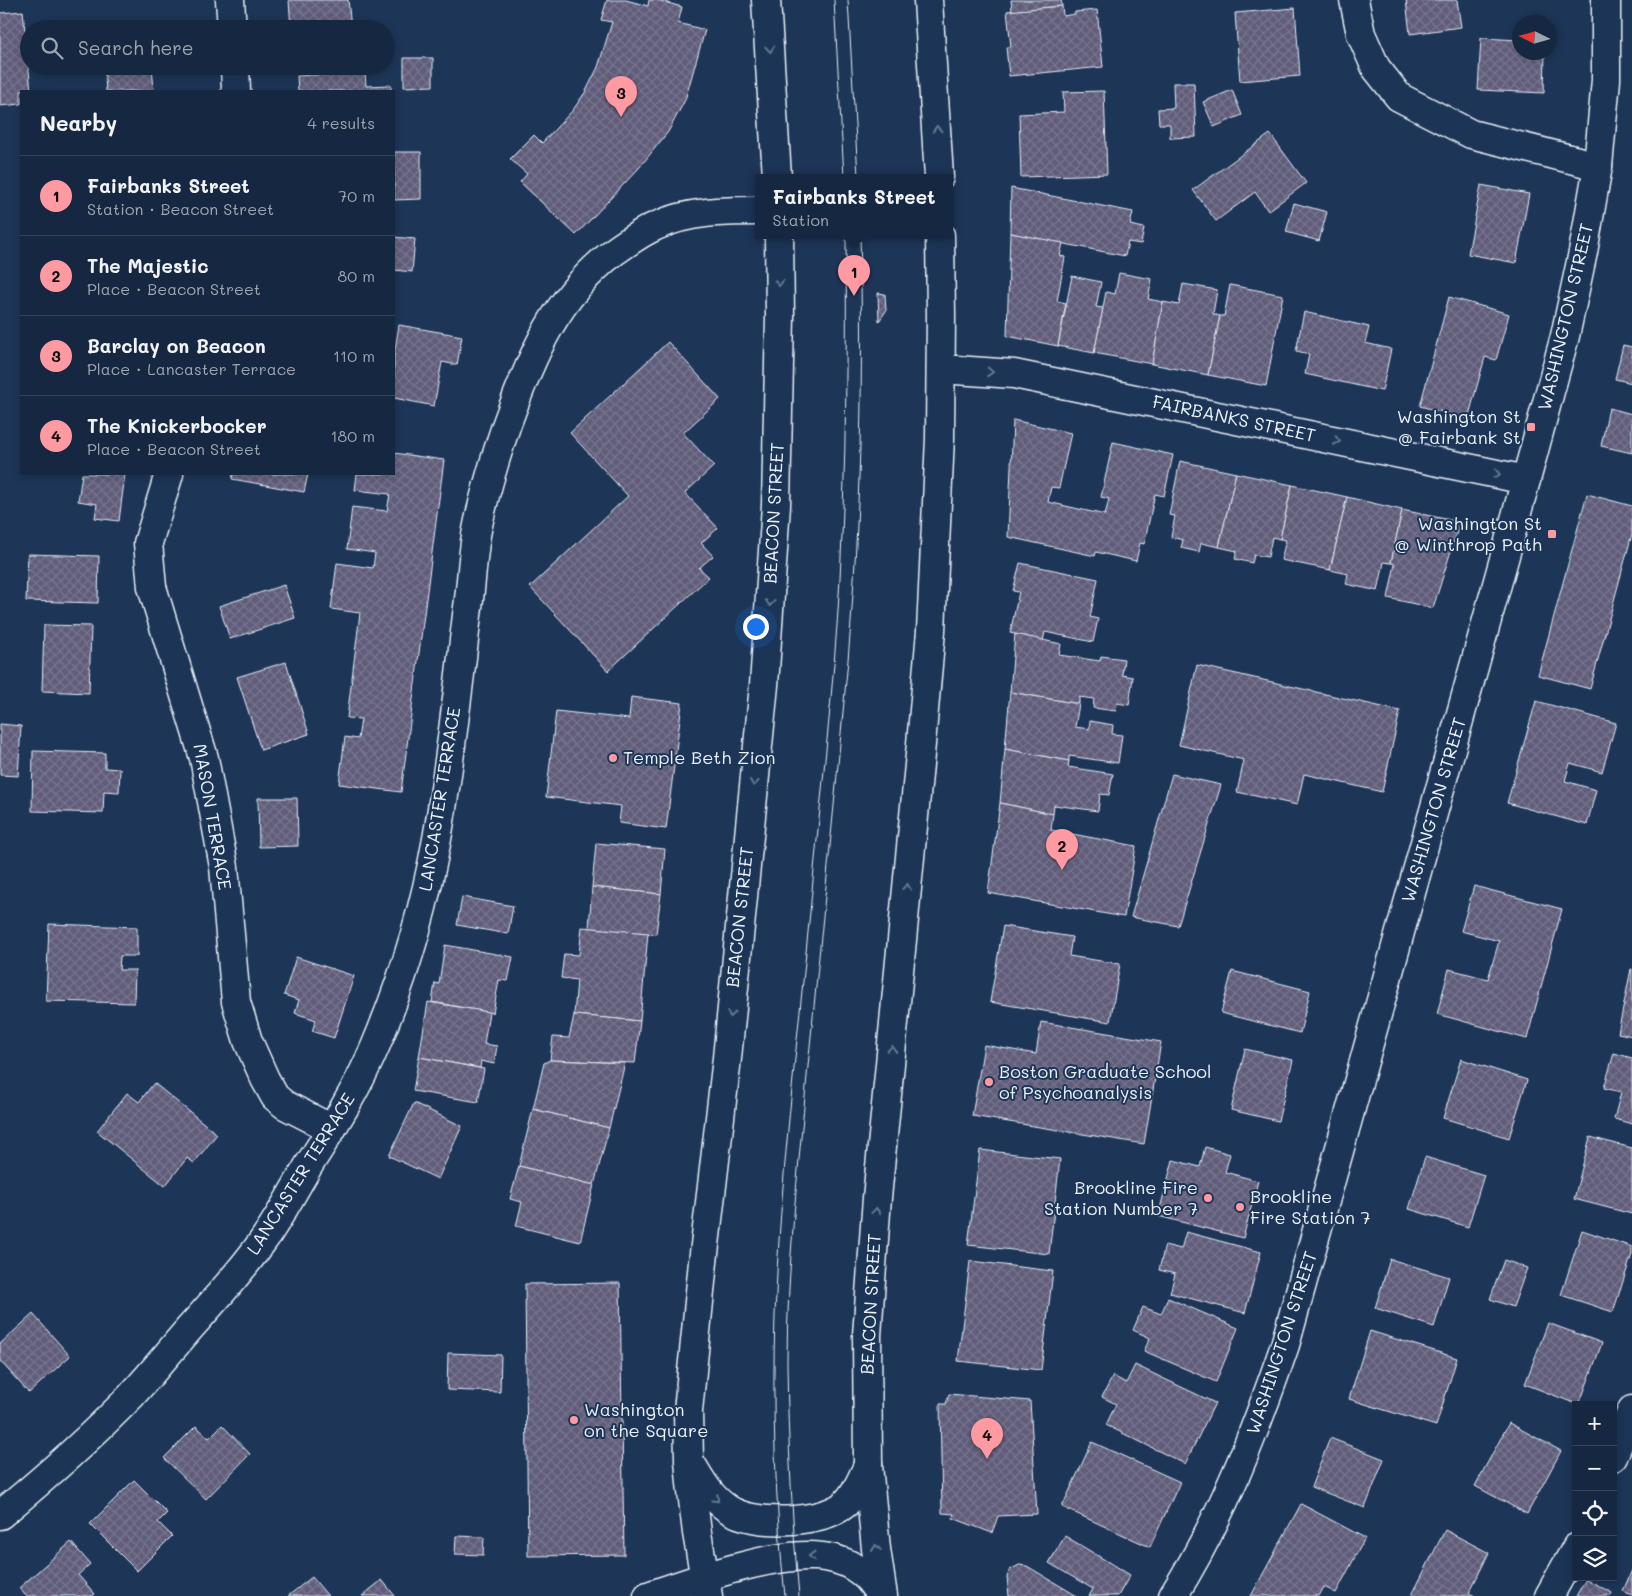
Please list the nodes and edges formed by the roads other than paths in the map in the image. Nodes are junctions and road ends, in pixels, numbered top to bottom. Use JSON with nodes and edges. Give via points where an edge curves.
{"nodes":[{"id":1,"x":230,"y":0,"type":"edge"},
{"id":2,"x":766,"y":0,"type":"edge"},
{"id":3,"x":928,"y":0,"type":"edge"},
{"id":4,"x":1354,"y":0,"type":"edge"},
{"id":5,"x":1606,"y":0,"type":"edge"},
{"id":6,"x":231,"y":20,"type":"edge"},
{"id":7,"x":235,"y":75,"type":"edge"},
{"id":8,"x":236,"y":90,"type":"edge"},
{"id":9,"x":1598,"y":166,"type":"junction"},
{"id":10,"x":777,"y":174,"type":"edge"},
{"id":11,"x":939,"y":174,"type":"edge"},
{"id":12,"x":755,"y":211,"type":"edge"},
{"id":13,"x":779,"y":239,"type":"edge"},
{"id":14,"x":940,"y":239,"type":"edge"},
{"id":15,"x":941,"y":369,"type":"junction"},
{"id":16,"x":169,"y":475,"type":"edge"},
{"id":17,"x":1526,"y":480,"type":"junction"},
{"id":18,"x":332,"y":1129,"type":"junction"},
{"id":19,"x":1632,"y":1410,"type":"edge"},
{"id":20,"x":1617,"y":1447,"type":"edge"},
{"id":21,"x":689,"y":1460,"type":"junction"},
{"id":22,"x":868,"y":1465,"type":"junction"},
{"id":23,"x":0,"y":1516,"type":"edge"},
{"id":24,"x":1572,"y":1555,"type":"edge"},
{"id":25,"x":706,"y":1586,"type":"edge"},
{"id":26,"x":648,"y":1596,"type":"edge"},
{"id":27,"x":881,"y":1596,"type":"edge"},
{"id":28,"x":1173,"y":1596,"type":"edge"},
{"id":29,"x":1549,"y":1596,"type":"edge"}],
"edges":[{"from":1,"to":6,"type":"main road"},
{"from":2,"to":10,"type":"main road","one_way":true},
{"from":11,"to":3,"type":"main road","one_way":true},
{"from":4,"to":9,"type":"main road","via":[[1361,34],[1376,68],[1398,97],[1471,134]]},
{"from":5,"to":9,"type":"main road","name":"WASHINGTON STREET","via":[[1606,80]]},
{"from":7,"to":8,"type":"main road"},
{"from":9,"to":17,"type":"main road","name":"WASHINGTON STREET","via":[[1565,336]]},
{"from":12,"to":18,"type":"main road","name":"LANCASTER TERRACE","via":[[688,215],[643,232],[602,262],[576,287],[542,337],[511,413],[482,507],[437,838],[418,924],[375,1047]]},
{"from":13,"to":21,"type":"main road","name":"BEACON STREET","one_way":true,"via":[[773,557],[727,1058],[691,1377]]},
{"from":14,"to":15,"type":"main road","name":"BEACON STREET"},
{"from":15,"to":17,"type":"main road","name":"FAIRBANKS STREET","one_way":true,"via":[[1014,374]]},
{"from":22,"to":15,"type":"main road","name":"BEACON STREET","one_way":true,"via":[[867,1335],[871,1268],[931,631]]},
{"from":16,"to":18,"type":"main road","name":"MASON TERRACE","via":[[148,542],[152,587],[204,758],[224,867],[236,1002],[248,1041],[275,1097]]},
{"from":17,"to":28,"type":"main road","name":"WASHINGTON STREET","via":[[1285,1345],[1266,1402],[1231,1487]]},
{"from":18,"to":23,"type":"main road","name":"LANCASTER TERRACE","via":[[262,1242],[211,1304],[130,1397]]},
{"from":19,"to":20,"type":"main road"},
{"from":21,"to":22,"type":"main road","one_way":true,"via":[[706,1488],[728,1510],[763,1520],[793,1519],[830,1512],[854,1494]]},
{"from":21,"to":25,"type":"main road","name":"BEACON STREET"},
{"from":27,"to":22,"type":"main road","name":"BEACON STREET","one_way":true},
{"from":24,"to":29,"type":"main road"},
{"from":25,"to":26,"type":"main road"},
{"from":27,"to":25,"type":"main road","one_way":true,"via":[[852,1565],[816,1555],[781,1558]]}]}
